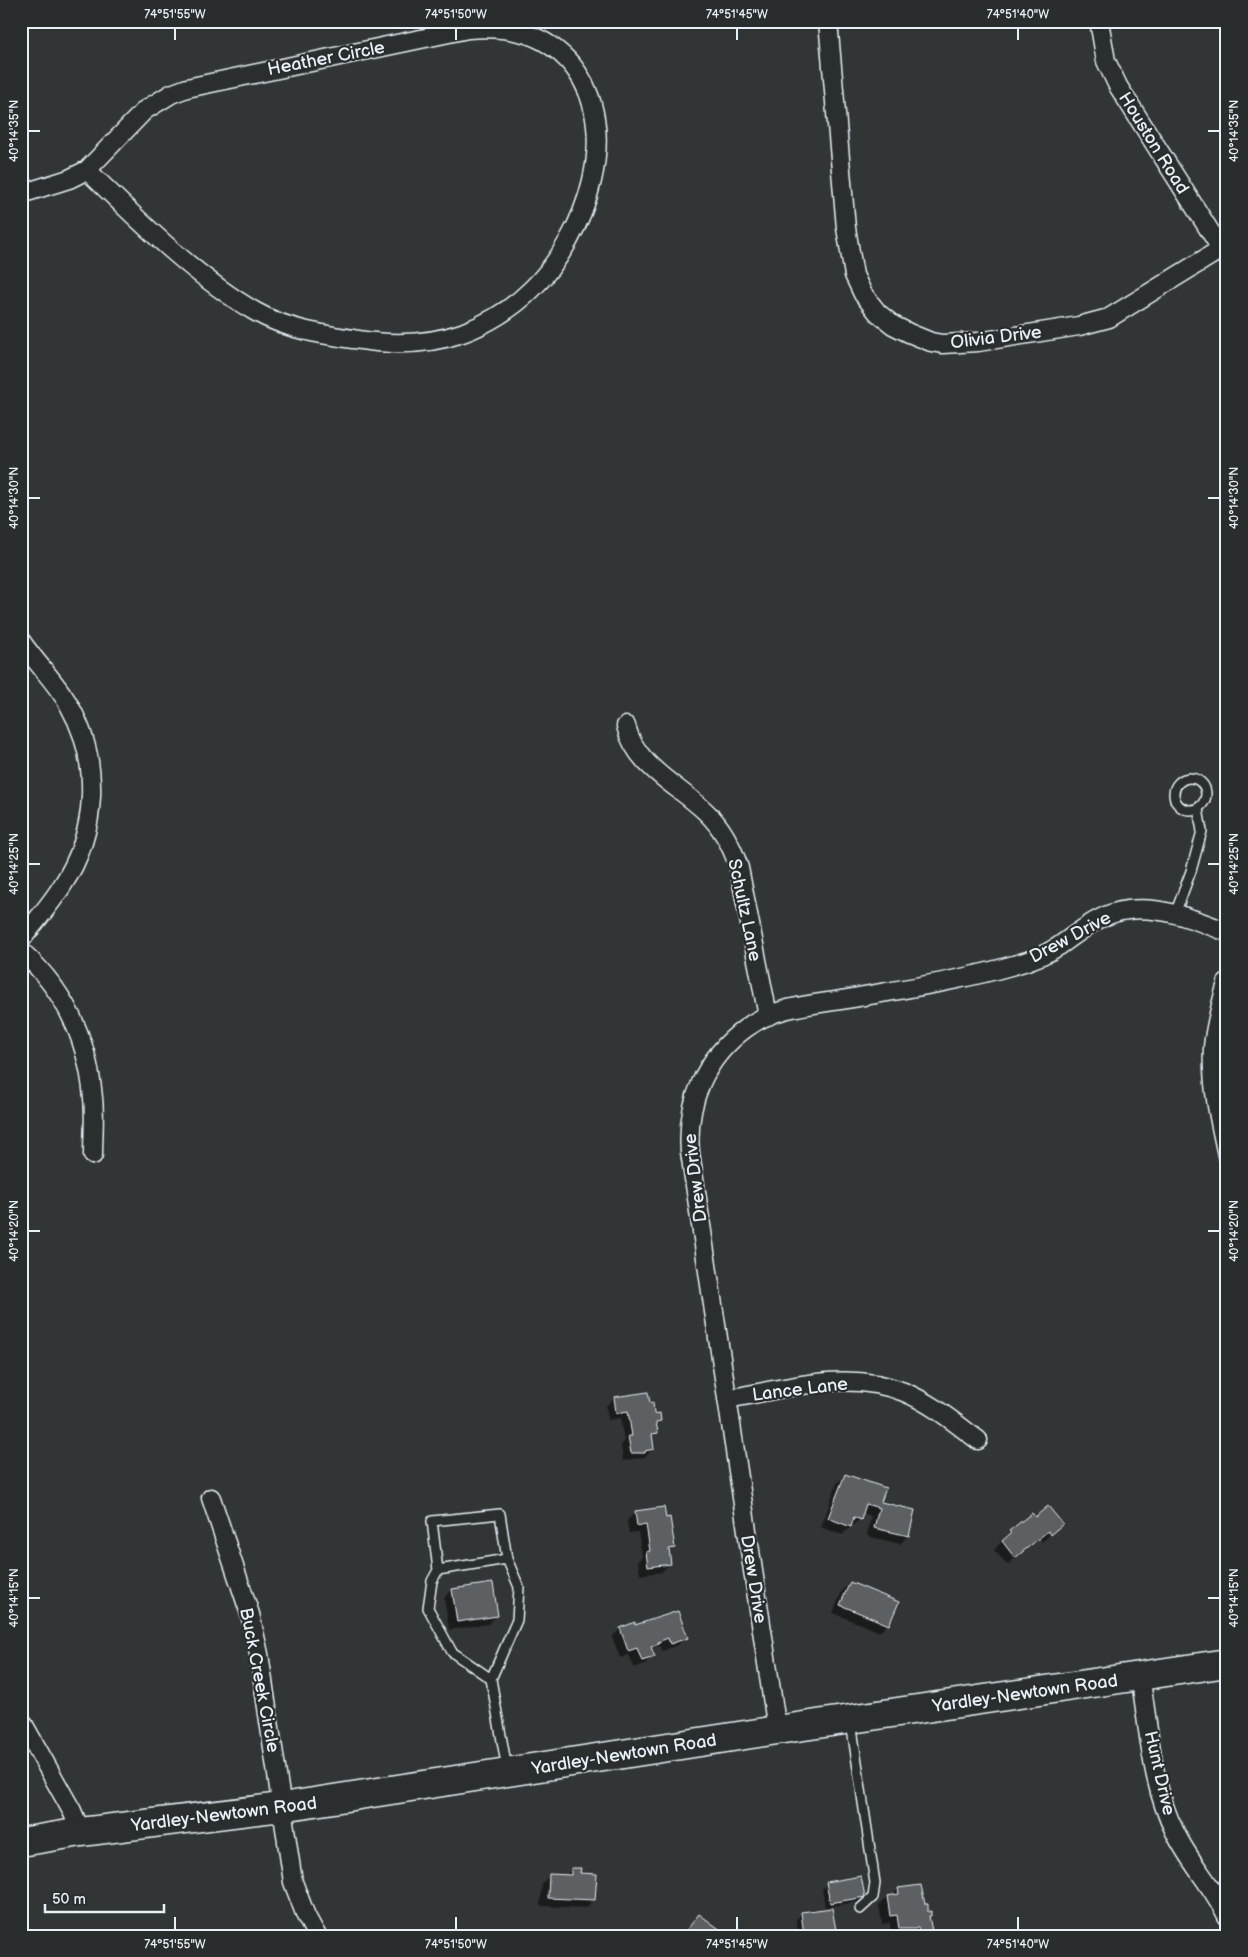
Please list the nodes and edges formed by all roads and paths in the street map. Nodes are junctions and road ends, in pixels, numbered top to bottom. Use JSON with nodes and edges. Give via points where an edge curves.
{"nodes":[{"id":1,"x":828,"y":21,"type":"edge"},
{"id":2,"x":1099,"y":21,"type":"edge"},
{"id":3,"x":87,"y":170,"type":"junction"},
{"id":4,"x":21,"y":194,"type":"edge"},
{"id":5,"x":1224,"y":254,"type":"edge"},
{"id":6,"x":21,"y":641,"type":"edge"},
{"id":7,"x":626,"y":726,"type":"dead end"},
{"id":8,"x":1198,"y":809,"type":"dead end"},
{"id":9,"x":1175,"y":914,"type":"junction"},
{"id":10,"x":1227,"y":932,"type":"edge"},
{"id":11,"x":21,"y":940,"type":"edge"},
{"id":12,"x":21,"y":951,"type":"edge"},
{"id":13,"x":1227,"y":983,"type":"edge"},
{"id":14,"x":768,"y":1016,"type":"junction"},
{"id":15,"x":1227,"y":1154,"type":"edge"},
{"id":16,"x":93,"y":1155,"type":"dead end"},
{"id":17,"x":727,"y":1399,"type":"junction"},
{"id":18,"x":978,"y":1440,"type":"dead end"},
{"id":19,"x":211,"y":1498,"type":"dead end"},
{"id":20,"x":507,"y":1559,"type":"junction"},
{"id":21,"x":438,"y":1570,"type":"junction"},
{"id":22,"x":1227,"y":1663,"type":"edge"},
{"id":23,"x":1140,"y":1676,"type":"junction"},
{"id":24,"x":491,"y":1679,"type":"junction"},
{"id":25,"x":850,"y":1719,"type":"junction"},
{"id":26,"x":21,"y":1720,"type":"edge"},
{"id":27,"x":777,"y":1730,"type":"junction"},
{"id":28,"x":508,"y":1772,"type":"junction"},
{"id":29,"x":282,"y":1807,"type":"junction"},
{"id":30,"x":81,"y":1832,"type":"junction"},
{"id":31,"x":21,"y":1842,"type":"edge"},
{"id":32,"x":860,"y":1909,"type":"dead end"},
{"id":33,"x":1227,"y":1916,"type":"edge"},
{"id":34,"x":317,"y":1936,"type":"edge"}],
"edges":[{"from":1,"to":5,"type":"street","name":"Olivia Drive","via":[[850,259],[863,294],[893,325],[942,344],[978,342],[1079,326],[1109,318]]},
{"from":2,"to":5,"type":"street","name":"Houston Road","via":[[1106,61],[1118,86]]},
{"from":3,"to":3,"type":"street","name":"Heather Circle","via":[[145,110],[187,88],[490,27],[510,28],[528,34],[566,58],[580,75],[597,126],[597,156],[579,219],[545,275],[532,290],[488,321],[439,339],[368,341],[310,332],[257,312],[186,262]]},
{"from":3,"to":4,"type":"street","name":"Heather Circle"},
{"from":6,"to":11,"type":"street","via":[[69,705],[88,756],[92,784],[84,839],[73,867]]},
{"from":7,"to":14,"type":"street","name":"Schultz Lane","via":[[630,739],[653,768],[705,811],[733,849]]},
{"from":8,"to":9,"type":"lane","via":[[1202,831]]},
{"from":9,"to":10,"type":"street","name":"Drew Drive"},
{"from":9,"to":14,"type":"street","name":"Drew Drive","via":[[1148,910],[1121,912],[1097,920],[1058,946],[1014,965],[946,981],[796,1007]]},
{"from":12,"to":16,"type":"street","via":[[54,986],[69,1009],[83,1043],[94,1099]]},
{"from":13,"to":15,"type":"street","via":[[1213,1046],[1213,1076]]},
{"from":14,"to":17,"type":"street","name":"Drew Drive","via":[[746,1028],[708,1066],[699,1084],[689,1121],[690,1152]]},
{"from":17,"to":18,"type":"street","name":"Lance Lane","via":[[837,1382],[862,1382],[906,1392]]},
{"from":17,"to":27,"type":"street","name":"Drew Drive"},
{"from":19,"to":29,"type":"street","name":"Buck Creek Circle","via":[[250,1614]]},
{"from":20,"to":21,"type":"lane"},
{"from":20,"to":21,"type":"lane","via":[[500,1514],[432,1521]]},
{"from":20,"to":24,"type":"lane","via":[[519,1587],[516,1620]]},
{"from":21,"to":24,"type":"lane","via":[[432,1581],[428,1608],[452,1652]]},
{"from":22,"to":23,"type":"main road","name":"Yardley-Newtown Road"},
{"from":23,"to":25,"type":"main road","name":"Yardley-Newtown Road"},
{"from":23,"to":33,"type":"street","name":"Hunt Drive","via":[[1156,1775],[1165,1808],[1186,1852]]},
{"from":24,"to":28,"type":"lane"},
{"from":25,"to":27,"type":"main road","name":"Yardley-Newtown Road"},
{"from":25,"to":32,"type":"lane","via":[[875,1883],[873,1897]]},
{"from":26,"to":30,"type":"street"},
{"from":27,"to":28,"type":"main road","name":"Yardley-Newtown Road"},
{"from":28,"to":29,"type":"main road","name":"Yardley-Newtown Road"},
{"from":29,"to":30,"type":"main road","name":"Yardley-Newtown Road"},
{"from":29,"to":34,"type":"street","name":"Buck Creek Circle","via":[[293,1882]]},
{"from":30,"to":31,"type":"main road","name":"Yardley-Newtown Road"}]}
